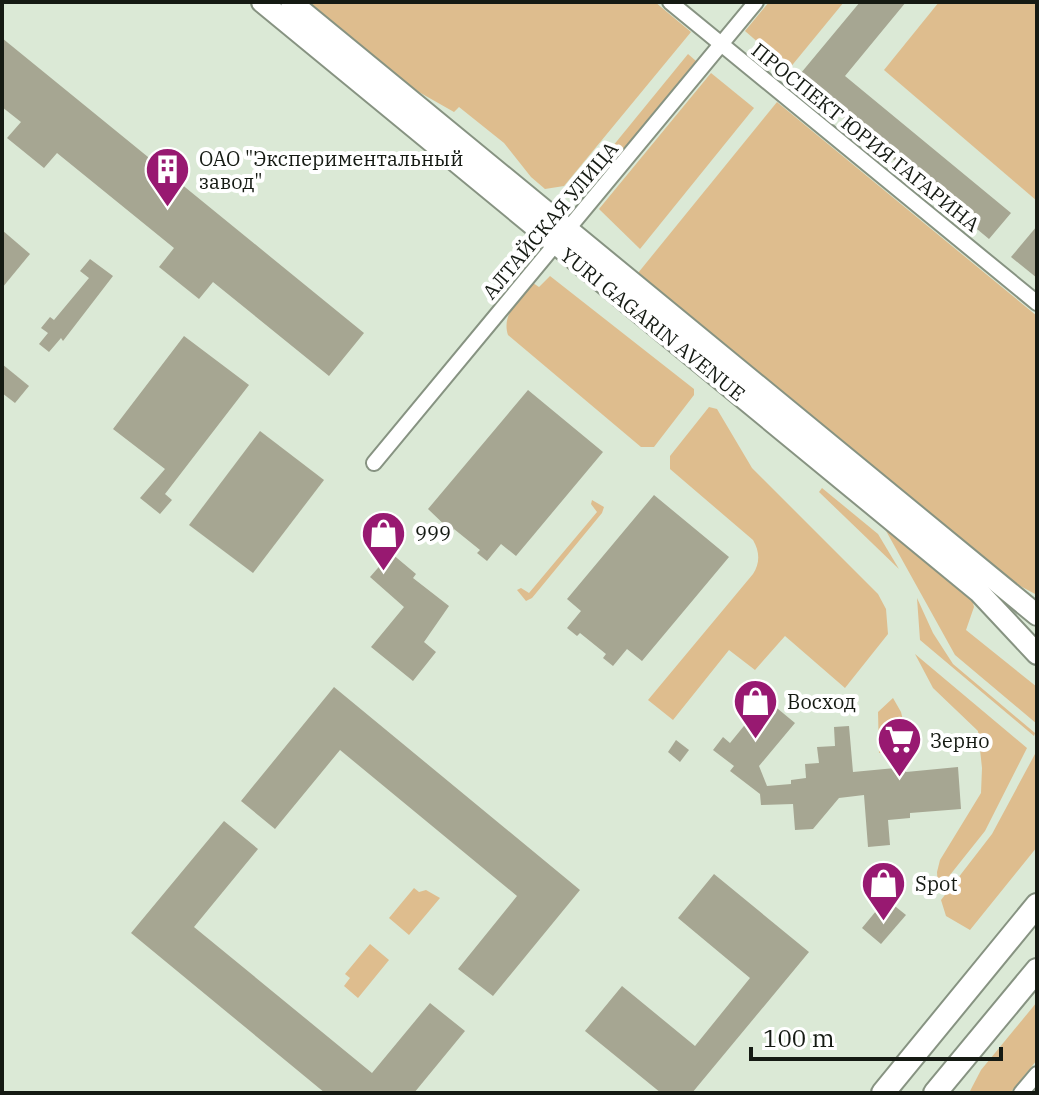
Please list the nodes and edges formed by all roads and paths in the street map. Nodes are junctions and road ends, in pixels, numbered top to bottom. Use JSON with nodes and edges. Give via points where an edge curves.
{"nodes":[{"id":1,"x":262,"y":2,"type":"edge"},
{"id":2,"x":291,"y":2,"type":"edge"},
{"id":3,"x":670,"y":2,"type":"edge"},
{"id":4,"x":756,"y":2,"type":"edge"},
{"id":5,"x":721,"y":44,"type":"junction"},
{"id":6,"x":563,"y":237,"type":"junction"},
{"id":7,"x":1037,"y":303,"type":"edge"},
{"id":8,"x":374,"y":463,"type":"dead end"},
{"id":9,"x":1037,"y":615,"type":"edge"},
{"id":10,"x":1037,"y":654,"type":"edge"},
{"id":11,"x":1037,"y":905,"type":"edge"},
{"id":12,"x":1037,"y":970,"type":"edge"},
{"id":13,"x":955,"y":1069,"type":"junction"},
{"id":14,"x":1037,"y":1074,"type":"edge"},
{"id":15,"x":883,"y":1093,"type":"edge"},
{"id":16,"x":935,"y":1093,"type":"edge"},
{"id":17,"x":954,"y":1093,"type":"edge"},
{"id":18,"x":1021,"y":1093,"type":"edge"}],
"edges":[{"from":1,"to":6,"type":"main road","name":"YURI GAGARIN AVENUE"},
{"from":2,"to":6,"type":"main road","name":"YURI GAGARIN AVENUE"},
{"from":3,"to":5,"type":"street","name":"ПРОСПЕКТ ЮРИЯ ГАГАРИНА"},
{"from":4,"to":5,"type":"street","name":"АЛТАЙСКАЯ УЛИЦА"},
{"from":5,"to":6,"type":"street","name":"АЛТАЙСКАЯ УЛИЦА"},
{"from":5,"to":7,"type":"street","name":"ПРОСПЕКТ ЮРИЯ ГАГАРИНА"},
{"from":6,"to":8,"type":"street","name":"АЛТАЙСКАЯ УЛИЦА"},
{"from":6,"to":9,"type":"main road","name":"YURI GAGARIN AVENUE"},
{"from":6,"to":10,"type":"main road","name":"YURI GAGARIN AVENUE","via":[[979,592]]},
{"from":11,"to":15,"type":"main road"},
{"from":12,"to":13,"type":"main road"},
{"from":13,"to":16,"type":"main road"},
{"from":13,"to":17,"type":"street"},
{"from":14,"to":18,"type":"street"}]}
